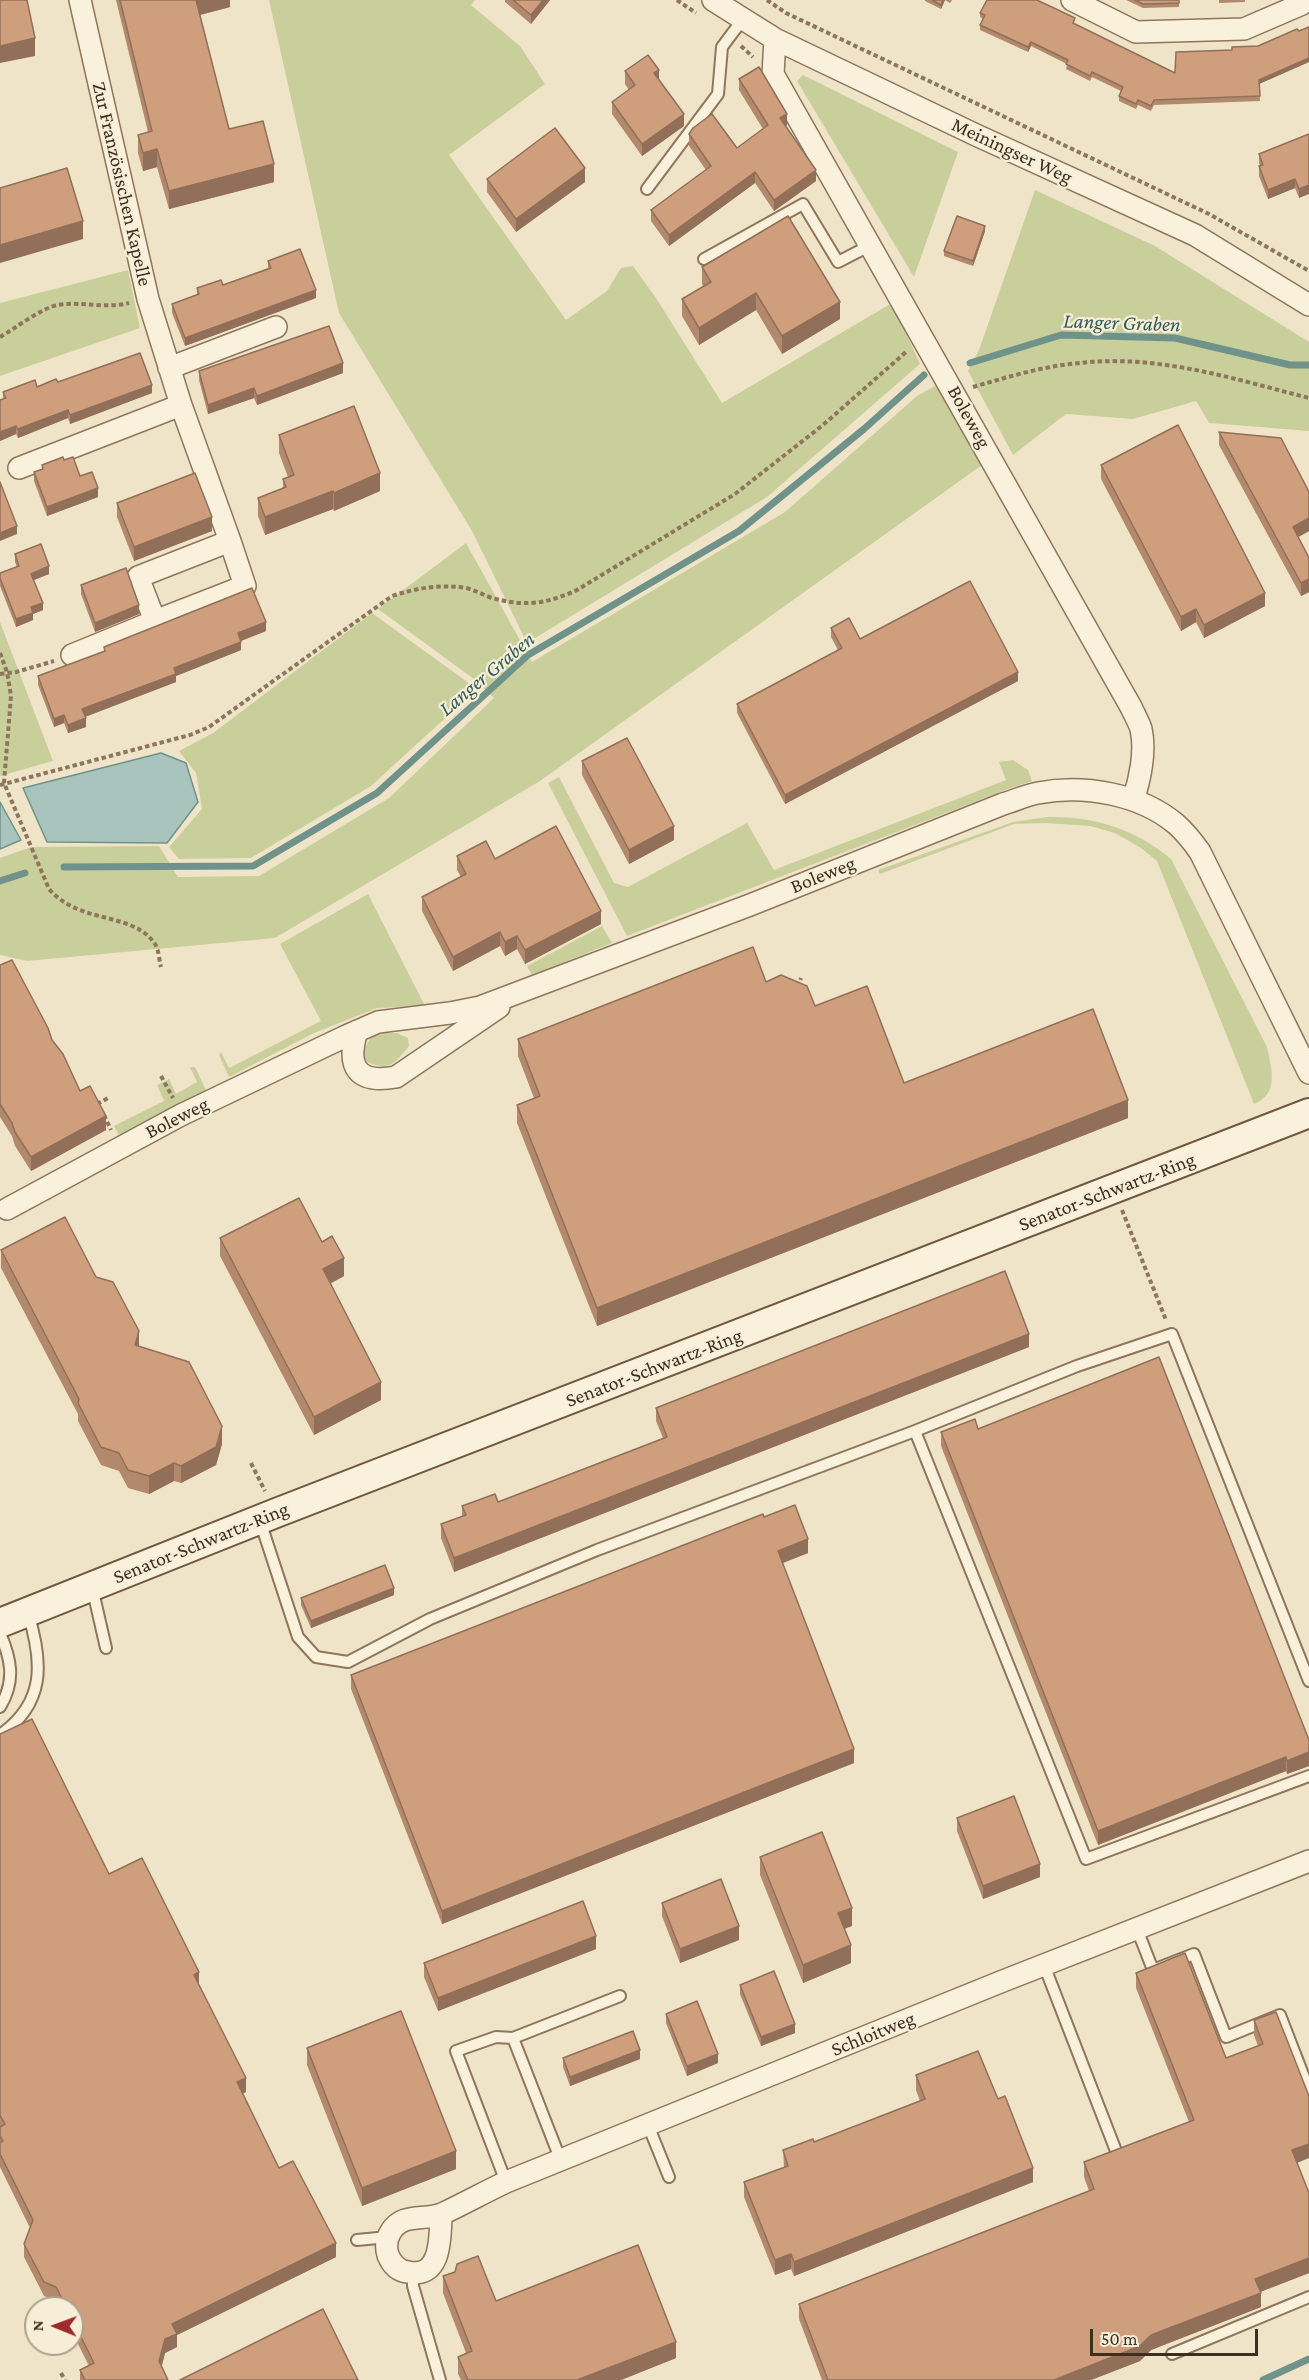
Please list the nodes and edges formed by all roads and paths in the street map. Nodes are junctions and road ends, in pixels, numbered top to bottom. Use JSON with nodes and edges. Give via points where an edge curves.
{"nodes":[{"id":1,"x":80,"y":0,"type":"edge"},
{"id":2,"x":713,"y":0,"type":"edge"},
{"id":3,"x":767,"y":0,"type":"edge"},
{"id":4,"x":1072,"y":0,"type":"edge"},
{"id":5,"x":1306,"y":0,"type":"edge"},
{"id":6,"x":743,"y":19,"type":"junction"},
{"id":7,"x":729,"y":37,"type":"junction"},
{"id":8,"x":775,"y":39,"type":"junction"},
{"id":9,"x":773,"y":74,"type":"junction"},
{"id":10,"x":647,"y":189,"type":"dead end"},
{"id":11,"x":871,"y":245,"type":"junction"},
{"id":12,"x":704,"y":259,"type":"dead end"},
{"id":13,"x":1309,"y":271,"type":"edge"},
{"id":14,"x":148,"y":299,"type":"junction"},
{"id":15,"x":1309,"y":305,"type":"edge"},
{"id":16,"x":276,"y":327,"type":"dead end"},
{"id":17,"x":923,"y":336,"type":"junction"},
{"id":18,"x":0,"y":337,"type":"edge"},
{"id":19,"x":169,"y":368,"type":"junction"},
{"id":20,"x":955,"y":393,"type":"junction"},
{"id":21,"x":1309,"y":398,"type":"edge"},
{"id":22,"x":181,"y":405,"type":"junction"},
{"id":23,"x":19,"y":468,"type":"dead end"},
{"id":24,"x":230,"y":541,"type":"junction"},
{"id":25,"x":155,"y":621,"type":"junction"},
{"id":26,"x":0,"y":653,"type":"edge"},
{"id":27,"x":72,"y":655,"type":"joint"},
{"id":28,"x":7,"y":672,"type":"junction"},
{"id":29,"x":0,"y":674,"type":"edge"},
{"id":30,"x":2,"y":784,"type":"edge"},
{"id":31,"x":1132,"y":800,"type":"junction"},
{"id":32,"x":161,"y":967,"type":"dead end"},
{"id":33,"x":801,"y":978,"type":"dead end"},
{"id":34,"x":798,"y":988,"type":"edge"},
{"id":35,"x":519,"y":993,"type":"junction"},
{"id":36,"x":357,"y":1031,"type":"junction"},
{"id":37,"x":1309,"y":1072,"type":"edge"},
{"id":38,"x":110,"y":1097,"type":"dead end"},
{"id":39,"x":1309,"y":1113,"type":"edge"},
{"id":40,"x":120,"y":1147,"type":"junction"},
{"id":41,"x":1113,"y":1189,"type":"junction"},
{"id":42,"x":3,"y":1210,"type":"edge"},
{"id":43,"x":1172,"y":1334,"type":"junction"},
{"id":44,"x":915,"y":1431,"type":"junction"},
{"id":45,"x":251,"y":1463,"type":"dead end"},
{"id":46,"x":268,"y":1517,"type":"junction"},
{"id":47,"x":92,"y":1587,"type":"junction"},
{"id":48,"x":28,"y":1612,"type":"junction"},
{"id":49,"x":0,"y":1623,"type":"edge"},
{"id":50,"x":0,"y":1633,"type":"edge"},
{"id":51,"x":106,"y":1648,"type":"dead end"},
{"id":52,"x":1309,"y":1681,"type":"edge"},
{"id":53,"x":0,"y":1707,"type":"edge"},
{"id":54,"x":0,"y":1735,"type":"edge"},
{"id":55,"x":1309,"y":1776,"type":"edge"},
{"id":56,"x":1309,"y":1861,"type":"edge"},
{"id":57,"x":1137,"y":1929,"type":"junction"},
{"id":58,"x":1044,"y":1965,"type":"junction"},
{"id":59,"x":620,"y":1995,"type":"dead end"},
{"id":60,"x":513,"y":2038,"type":"junction"},
{"id":61,"x":1309,"y":2090,"type":"edge"},
{"id":62,"x":648,"y":2125,"type":"junction"},
{"id":63,"x":1116,"y":2151,"type":"edge"},
{"id":64,"x":561,"y":2161,"type":"junction"},
{"id":65,"x":669,"y":2177,"type":"dead end"},
{"id":66,"x":506,"y":2182,"type":"junction"},
{"id":67,"x":441,"y":2215,"type":"junction"},
{"id":68,"x":388,"y":2237,"type":"junction"},
{"id":69,"x":357,"y":2240,"type":"dead end"},
{"id":70,"x":413,"y":2273,"type":"junction"},
{"id":71,"x":1309,"y":2297,"type":"edge"},
{"id":72,"x":1172,"y":2354,"type":"dead end"},
{"id":73,"x":61,"y":2373,"type":"dead end"},
{"id":74,"x":65,"y":2380,"type":"edge"},
{"id":75,"x":440,"y":2380,"type":"edge"}],
"edges":[{"from":1,"to":14,"type":"street","name":"Zur Französischen Kapelle"},
{"from":2,"to":6,"type":"street","name":"Meiningser Weg"},
{"from":3,"to":13,"type":"path","via":[[786,13],[1209,214]]},
{"from":4,"to":5,"type":"street","via":[[1136,32],[1244,29]]},
{"from":6,"to":7,"type":"lane"},
{"from":6,"to":8,"type":"street","name":"Meiningser Weg"},
{"from":7,"to":9,"type":"path"},
{"from":7,"to":10,"type":"lane","via":[[722,47],[718,94]]},
{"from":8,"to":9,"type":"street"},
{"from":8,"to":15,"type":"street","name":"Meiningser Weg","via":[[1195,235]]},
{"from":9,"to":11,"type":"street","name":"Boleweg"},
{"from":11,"to":12,"type":"lane","via":[[838,262],[803,204]]},
{"from":11,"to":17,"type":"street","name":"Boleweg"},
{"from":14,"to":18,"type":"path","via":[[120,306],[56,306]]},
{"from":14,"to":19,"type":"street","name":"Zur Französischen Kapelle"},
{"from":16,"to":19,"type":"street"},
{"from":17,"to":20,"type":"street","name":"Boleweg"},
{"from":17,"to":30,"type":"path","via":[[823,425],[735,494],[578,590],[551,602],[516,604],[468,589],[438,586],[392,596],[209,727]]},
{"from":19,"to":22,"type":"street","name":"Zur Französischen Kapelle"},
{"from":20,"to":21,"type":"path","via":[[1047,367],[1082,362],[1152,363],[1194,369]]},
{"from":20,"to":31,"type":"street","name":"Boleweg","via":[[1141,730],[1142,755]]},
{"from":22,"to":23,"type":"street"},
{"from":22,"to":24,"type":"street","name":"Zur Französischen Kapelle"},
{"from":24,"to":25,"type":"street","name":"Zur Französischen Kapelle","via":[[245,586]]},
{"from":24,"to":25,"type":"street","via":[[138,577]]},
{"from":25,"to":27,"type":"street","name":"Zur Französischen Kapelle"},
{"from":26,"to":28,"type":"path"},
{"from":27,"to":28,"type":"path"},
{"from":28,"to":29,"type":"path"},
{"from":28,"to":30,"type":"path","via":[[10,696]]},
{"from":30,"to":32,"type":"path","via":[[49,889],[60,901],[78,910],[139,927],[156,945]]},
{"from":31,"to":35,"type":"street","name":"Boleweg","via":[[1077,789],[1038,793],[1003,804]]},
{"from":31,"to":37,"type":"street","name":"Boleweg","via":[[1175,823],[1200,852]]},
{"from":33,"to":34,"type":"path"},
{"from":35,"to":36,"type":"street","name":"Boleweg","via":[[450,1013],[378,1022]]},
{"from":35,"to":36,"type":"street","name":"Boleweg","via":[[396,1077],[378,1080],[361,1075],[353,1062]]},
{"from":36,"to":40,"type":"street","name":"Boleweg"},
{"from":38,"to":40,"type":"path","via":[[96,1105]]},
{"from":39,"to":41,"type":"main road","name":"Senator-Schwartz-Ring"},
{"from":40,"to":42,"type":"street","name":"Boleweg"},
{"from":41,"to":43,"type":"path"},
{"from":41,"to":46,"type":"main road","name":"Senator-Schwartz-Ring"},
{"from":43,"to":44,"type":"lane","via":[[1077,1366]]},
{"from":43,"to":52,"type":"lane"},
{"from":44,"to":46,"type":"lane","via":[[597,1550],[430,1619],[348,1662],[316,1658],[298,1637]]},
{"from":44,"to":55,"type":"lane","via":[[1086,1859]]},
{"from":45,"to":46,"type":"path"},
{"from":46,"to":47,"type":"main road","name":"Senator-Schwartz-Ring"},
{"from":47,"to":48,"type":"main road","name":"Senator-Schwartz-Ring"},
{"from":47,"to":51,"type":"lane"},
{"from":48,"to":49,"type":"main road","name":"Senator-Schwartz-Ring"},
{"from":48,"to":54,"type":"lane","via":[[36,1643],[36,1691],[29,1708]]},
{"from":50,"to":53,"type":"lane","via":[[10,1657],[12,1677]]},
{"from":56,"to":57,"type":"street","name":"Schloitweg"},
{"from":57,"to":58,"type":"street","name":"Schloitweg"},
{"from":57,"to":61,"type":"lane","via":[[1153,1970],[1194,1954],[1226,2037],[1280,2015]]},
{"from":58,"to":62,"type":"street","name":"Schloitweg"},
{"from":58,"to":63,"type":"lane"},
{"from":59,"to":60,"type":"lane"},
{"from":60,"to":64,"type":"lane"},
{"from":60,"to":66,"type":"lane","via":[[496,2037],[456,2051]]},
{"from":62,"to":64,"type":"street","name":"Schloitweg"},
{"from":62,"to":65,"type":"lane"},
{"from":64,"to":66,"type":"street","name":"Schloitweg"},
{"from":66,"to":67,"type":"street","name":"Schloitweg"},
{"from":67,"to":68,"type":"street","name":"Schloitweg","via":[[400,2222]]},
{"from":67,"to":70,"type":"street","via":[[434,2264],[426,2271]]},
{"from":68,"to":69,"type":"lane"},
{"from":68,"to":70,"type":"street","via":[[386,2248],[396,2268]]},
{"from":70,"to":75,"type":"lane","via":[[413,2286]]},
{"from":71,"to":72,"type":"lane"},
{"from":73,"to":74,"type":"path"}]}
